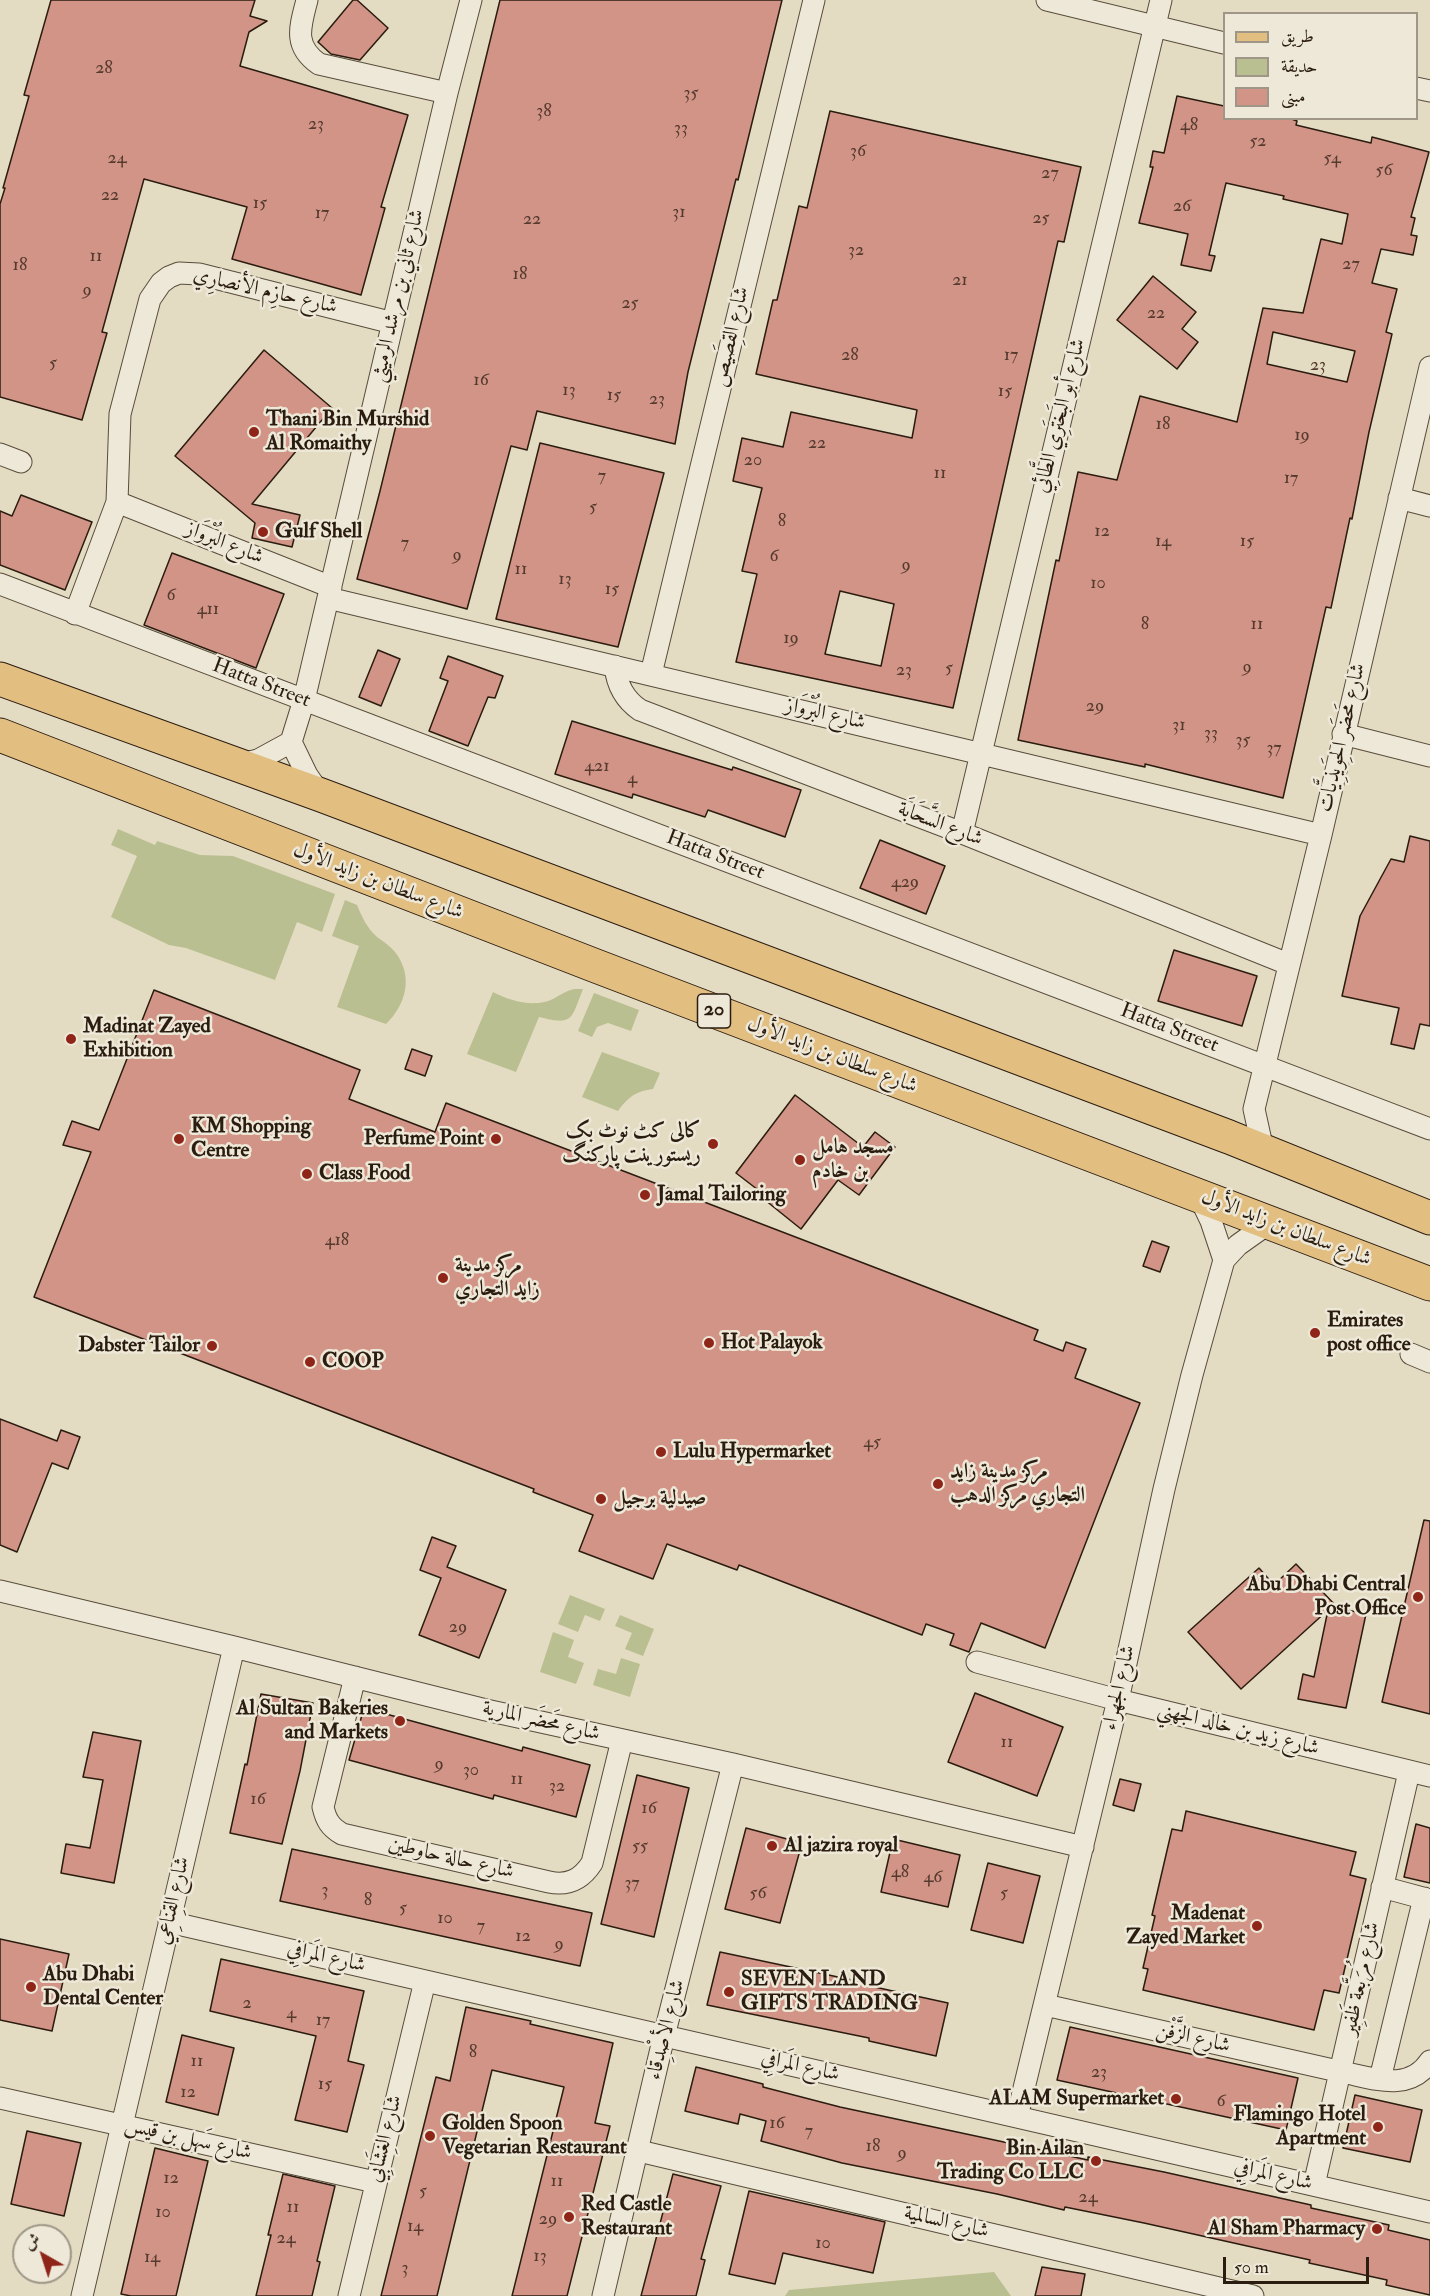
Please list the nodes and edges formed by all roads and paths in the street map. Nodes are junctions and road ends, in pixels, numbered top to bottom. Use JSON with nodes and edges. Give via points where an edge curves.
{"nodes":[{"id":1,"x":307,"y":0,"type":"edge"},
{"id":2,"x":471,"y":0,"type":"edge"},
{"id":3,"x":814,"y":0,"type":"edge"},
{"id":4,"x":1047,"y":0,"type":"edge"},
{"id":5,"x":1161,"y":0,"type":"edge"},
{"id":6,"x":1155,"y":27,"type":"junction"},
{"id":7,"x":1223,"y":43,"type":"edge"},
{"id":8,"x":447,"y":93,"type":"junction"},
{"id":9,"x":393,"y":323,"type":"junction"},
{"id":10,"x":1430,"y":367,"type":"edge"},
{"id":11,"x":0,"y":454,"type":"edge"},
{"id":12,"x":21,"y":462,"type":"dead end"},
{"id":13,"x":1400,"y":498,"type":"junction"},
{"id":14,"x":117,"y":502,"type":"junction"},
{"id":15,"x":1430,"y":506,"type":"edge"},
{"id":16,"x":0,"y":585,"type":"edge"},
{"id":17,"x":330,"y":593,"type":"junction"},
{"id":18,"x":75,"y":614,"type":"junction"},
{"id":19,"x":615,"y":666,"type":"junction"},
{"id":20,"x":651,"y":674,"type":"junction"},
{"id":21,"x":0,"y":679,"type":"edge"},
{"id":22,"x":304,"y":700,"type":"junction"},
{"id":23,"x":1343,"y":734,"type":"junction"},
{"id":24,"x":0,"y":735,"type":"edge"},
{"id":25,"x":291,"y":742,"type":"junction"},
{"id":26,"x":980,"y":753,"type":"junction"},
{"id":27,"x":1430,"y":756,"type":"edge"},
{"id":28,"x":238,"y":765,"type":"junction"},
{"id":29,"x":321,"y":795,"type":"junction"},
{"id":30,"x":962,"y":832,"type":"junction"},
{"id":31,"x":1321,"y":836,"type":"junction"},
{"id":32,"x":1288,"y":964,"type":"junction"},
{"id":33,"x":1264,"y":1065,"type":"junction"},
{"id":34,"x":1254,"y":1109,"type":"junction"},
{"id":35,"x":1430,"y":1129,"type":"edge"},
{"id":36,"x":1229,"y":1137,"type":"junction"},
{"id":37,"x":1263,"y":1150,"type":"junction"},
{"id":38,"x":1199,"y":1197,"type":"junction"},
{"id":39,"x":1430,"y":1218,"type":"edge"},
{"id":40,"x":1269,"y":1222,"type":"junction"},
{"id":41,"x":1224,"y":1260,"type":"junction"},
{"id":42,"x":1430,"y":1284,"type":"edge"},
{"id":43,"x":0,"y":1591,"type":"edge"},
{"id":44,"x":234,"y":1647,"type":"junction"},
{"id":45,"x":977,"y":1662,"type":"dead end"},
{"id":46,"x":355,"y":1677,"type":"junction"},
{"id":47,"x":1118,"y":1700,"type":"junction"},
{"id":48,"x":622,"y":1740,"type":"junction"},
{"id":49,"x":733,"y":1764,"type":"junction"},
{"id":50,"x":1409,"y":1772,"type":"junction"},
{"id":51,"x":1430,"y":1776,"type":"edge"},
{"id":52,"x":1083,"y":1847,"type":"junction"},
{"id":53,"x":1382,"y":1887,"type":"junction"},
{"id":54,"x":1427,"y":1899,"type":"edge"},
{"id":55,"x":169,"y":1922,"type":"junction"},
{"id":56,"x":424,"y":1981,"type":"junction"},
{"id":57,"x":1045,"y":2005,"type":"junction"},
{"id":58,"x":664,"y":2036,"type":"junction"},
{"id":59,"x":1430,"y":2061,"type":"edge"},
{"id":60,"x":1341,"y":2072,"type":"junction"},
{"id":61,"x":1380,"y":2079,"type":"junction"},
{"id":62,"x":0,"y":2099,"type":"edge"},
{"id":63,"x":1017,"y":2117,"type":"junction"},
{"id":64,"x":122,"y":2126,"type":"junction"},
{"id":65,"x":639,"y":2151,"type":"junction"},
{"id":66,"x":375,"y":2182,"type":"junction"},
{"id":67,"x":1314,"y":2185,"type":"junction"},
{"id":68,"x":1430,"y":2212,"type":"edge"},
{"id":69,"x":82,"y":2296,"type":"edge"},
{"id":70,"x":349,"y":2296,"type":"edge"},
{"id":71,"x":603,"y":2296,"type":"edge"},
{"id":72,"x":1253,"y":2296,"type":"edge"}],
"edges":[{"from":1,"to":8,"type":"street","via":[[301,43],[311,59]]},
{"from":2,"to":8,"type":"street","name":"شارع ثاني بن مرشد الرميثي"},
{"from":3,"to":20,"type":"street","name":"شارع القِصَيص"},
{"from":4,"to":6,"type":"street"},
{"from":5,"to":6,"type":"street","name":"شارع أبو البَختَرِي الطَّائِي"},
{"from":6,"to":7,"type":"street"},
{"from":6,"to":26,"type":"street","name":"شارع أبو البَختَرِي الطَّائِي"},
{"from":8,"to":9,"type":"street","name":"شارع ثاني بن مرشد الرميثي"},
{"from":9,"to":14,"type":"street","name":"شارع حازِم الأنصارِي","via":[[199,274],[179,273],[170,277],[150,299],[120,414]]},
{"from":9,"to":17,"type":"street","name":"شارع ثاني بن مرشد الرميثي"},
{"from":10,"to":13,"type":"street","name":"شارع مَحضَر الحِوَيذِيَّات"},
{"from":11,"to":12,"type":"street"},
{"from":13,"to":15,"type":"street"},
{"from":13,"to":23,"type":"street","name":"شارع مَحضَر الحِوَيذِيَّات"},
{"from":14,"to":17,"type":"street","name":"شارع البُرْوَاز"},
{"from":14,"to":18,"type":"street","name":"شارع حازِم الأنصارِي"},
{"from":16,"to":18,"type":"street","name":"Hatta Street"},
{"from":17,"to":19,"type":"street","name":"شارع البُرْوَاز"},
{"from":17,"to":22,"type":"street","name":"شارع ثاني بن مرشد الرميثي"},
{"from":18,"to":22,"type":"street","name":"Hatta Street"},
{"from":19,"to":20,"type":"street","name":"شارع البُرْوَاز"},
{"from":19,"to":30,"type":"street","name":"شارع السَّحَابَة","via":[[623,695],[640,710]]},
{"from":20,"to":26,"type":"street","name":"شارع البُرْوَاز"},
{"from":21,"to":28,"type":"main road"},
{"from":22,"to":25,"type":"street","name":"شارع ثاني بن مرشد الرميثي"},
{"from":22,"to":33,"type":"street","name":"Hatta Street"},
{"from":23,"to":27,"type":"street"},
{"from":23,"to":31,"type":"street","name":"شارع مَحضَر الحِوَيذِيَّات"},
{"from":24,"to":38,"type":"main road","name":"شارع سلطان بن زايد الأول","number":"20"},
{"from":25,"to":28,"type":"street","via":[[258,760]]},
{"from":25,"to":29,"type":"street"},
{"from":26,"to":30,"type":"street","name":"شارع أبو البَختَرِي الطَّائِي"},
{"from":26,"to":31,"type":"street","name":"شارع البُرْوَاز"},
{"from":28,"to":29,"type":"main road"},
{"from":29,"to":36,"type":"main road"},
{"from":30,"to":32,"type":"street","name":"شارع السَّحَابَة"},
{"from":31,"to":32,"type":"street","name":"شارع مَحضَر الحِوَيذِيَّات"},
{"from":32,"to":33,"type":"street","name":"شارع مَحضَر الحِوَيذِيَّات"},
{"from":33,"to":34,"type":"street","name":"شارع مَحضَر الحِوَيذِيَّات"},
{"from":33,"to":35,"type":"street","name":"Hatta Street"},
{"from":34,"to":36,"type":"street","name":"شارع مَحضَر الحِوَيذِيَّات"},
{"from":34,"to":37,"type":"street","name":"شارع مَحضَر الحِوَيذِيَّات"},
{"from":36,"to":37,"type":"main road"},
{"from":37,"to":39,"type":"main road"},
{"from":38,"to":40,"type":"main road","name":"شارع سلطان بن زايد الأول","number":"20"},
{"from":38,"to":41,"type":"street"},
{"from":40,"to":41,"type":"street"},
{"from":40,"to":42,"type":"main road","name":"شارع سلطان بن زايد الأول","number":"20"},
{"from":41,"to":47,"type":"street","name":"شارع الجهراء","via":[[1167,1477]]},
{"from":43,"to":44,"type":"street","name":"شارع مَحضَر المارية"},
{"from":44,"to":46,"type":"street","name":"شارع مَحضَر المارية"},
{"from":44,"to":55,"type":"street","name":"شارع القِناعِي"},
{"from":45,"to":47,"type":"street","name":"شارع زيد بن خالد الجهني"},
{"from":46,"to":48,"type":"street","name":"شارع مَحضَر المارية"},
{"from":46,"to":48,"type":"street","name":"شارع حالة حاوطين","via":[[323,1806],[332,1828],[342,1834],[549,1882],[569,1883],[579,1879],[592,1863]]},
{"from":47,"to":50,"type":"street","name":"شارع زيد بن خالد الجهني"},
{"from":47,"to":52,"type":"street","name":"شارع الجهراء"},
{"from":48,"to":49,"type":"street","name":"شارع مَحضَر المارية"},
{"from":49,"to":52,"type":"street","name":"شارع مَحضَر المارية"},
{"from":49,"to":58,"type":"street","name":"شارع الأصْدِقاء"},
{"from":50,"to":51,"type":"street","name":"شارع زيد بن خالد الجهني"},
{"from":50,"to":53,"type":"street","name":"شارع مُرَبَّعة ظَفِير"},
{"from":52,"to":57,"type":"street","name":"شارع الجهراء"},
{"from":53,"to":54,"type":"street"},
{"from":53,"to":60,"type":"street","name":"شارع مُرَبَّعة ظَفِير"},
{"from":54,"to":61,"type":"street"},
{"from":55,"to":56,"type":"street","name":"شارع المَرافِي"},
{"from":55,"to":64,"type":"street","name":"شارع القِناعِي"},
{"from":56,"to":58,"type":"street","name":"شارع المَرافِي"},
{"from":56,"to":66,"type":"street","name":"شارع الغِشَابِي"},
{"from":57,"to":60,"type":"street","name":"شارع الزَّفْن"},
{"from":57,"to":63,"type":"street","name":"شارع الجهراء"},
{"from":58,"to":63,"type":"street","name":"شارع المَرافِي"},
{"from":58,"to":65,"type":"street","name":"شارع الأصْدِقاء"},
{"from":59,"to":61,"type":"street","name":"شارع الزَّفْن","via":[[1417,2076],[1407,2080]]},
{"from":60,"to":61,"type":"street","name":"شارع الزَّفْن"},
{"from":60,"to":67,"type":"street","name":"شارع مُرَبَّعة ظَفِير"},
{"from":62,"to":64,"type":"street","name":"شارع سَهل بن قيس"},
{"from":63,"to":67,"type":"street","name":"شارع المَرافِي"},
{"from":64,"to":66,"type":"street","name":"شارع سَهل بن قيس"},
{"from":64,"to":69,"type":"street","name":"شارع القِناعِي"},
{"from":65,"to":71,"type":"street","name":"شارع الأصْدِقاء"},
{"from":65,"to":72,"type":"street","name":"شارع السالمية"},
{"from":66,"to":70,"type":"street","name":"شارع الغِشَابِي"},
{"from":67,"to":68,"type":"street","name":"شارع المَرافِي"}]}
